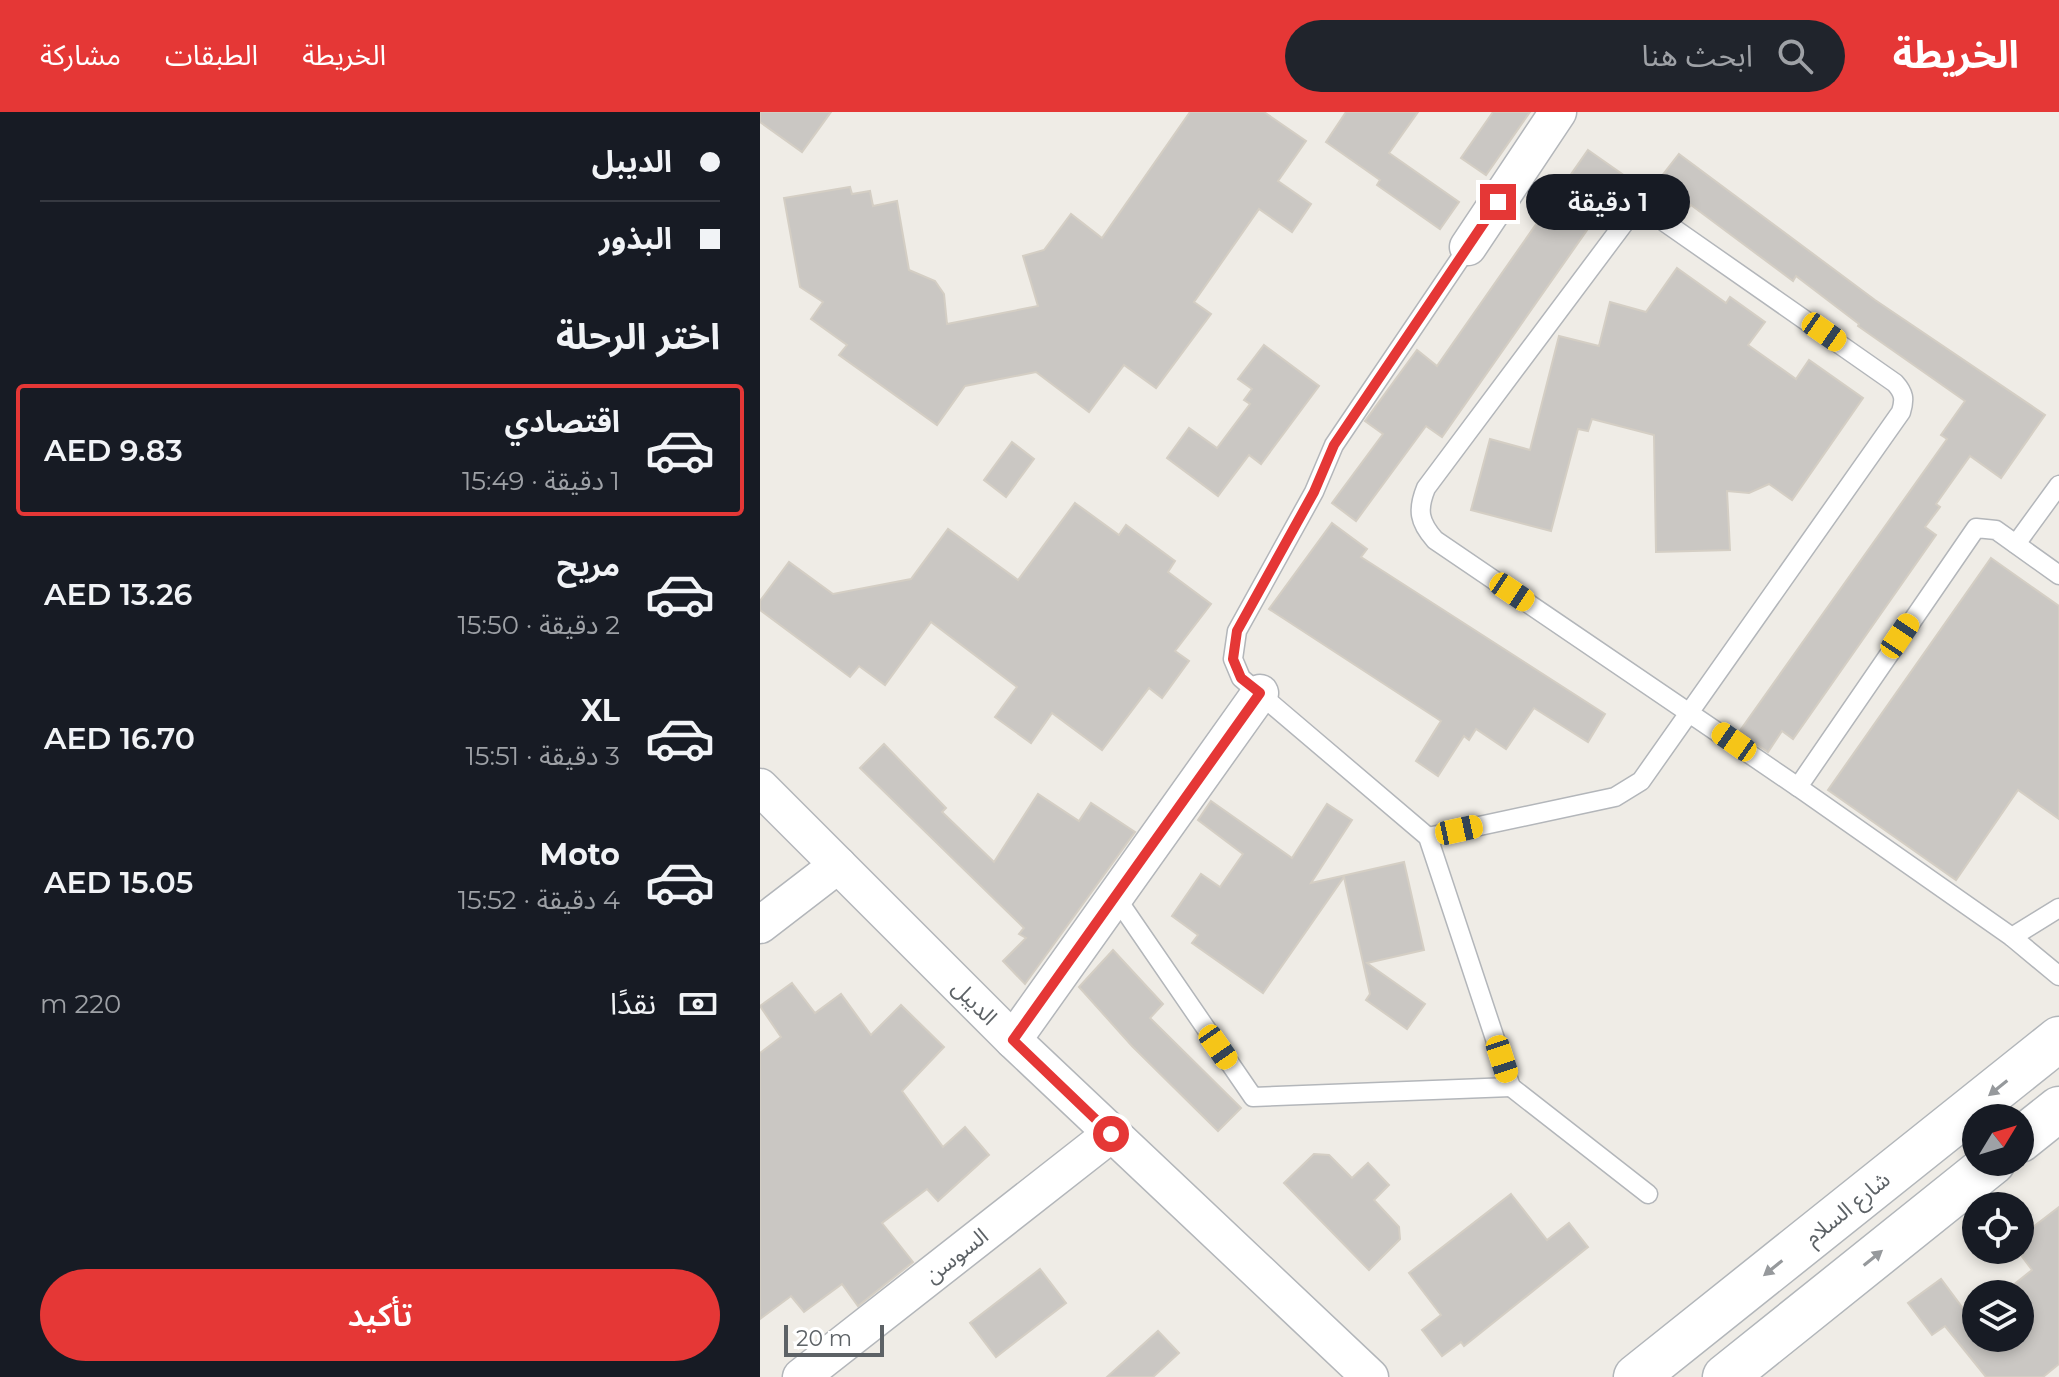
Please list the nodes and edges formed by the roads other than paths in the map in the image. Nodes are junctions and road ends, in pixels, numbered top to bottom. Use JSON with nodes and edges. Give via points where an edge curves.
{"nodes":[{"id":1,"x":1558,"y":112,"type":"edge"},
{"id":2,"x":1468,"y":247,"type":"joint"},
{"id":3,"x":2059,"y":485,"type":"edge"},
{"id":4,"x":2016,"y":544,"type":"junction"},
{"id":5,"x":2059,"y":575,"type":"edge"},
{"id":6,"x":1260,"y":693,"type":"junction"},
{"id":7,"x":1691,"y":713,"type":"junction"},
{"id":8,"x":760,"y":787,"type":"edge"},
{"id":9,"x":1798,"y":787,"type":"junction"},
{"id":10,"x":1428,"y":837,"type":"junction"},
{"id":11,"x":838,"y":865,"type":"junction"},
{"id":12,"x":1115,"y":896,"type":"junction"},
{"id":13,"x":2059,"y":908,"type":"edge"},
{"id":14,"x":760,"y":925,"type":"edge"},
{"id":15,"x":2012,"y":937,"type":"junction"},
{"id":16,"x":2059,"y":976,"type":"edge"},
{"id":17,"x":2059,"y":1039,"type":"edge"},
{"id":18,"x":1013,"y":1040,"type":"junction"},
{"id":19,"x":1511,"y":1087,"type":"junction"},
{"id":20,"x":2059,"y":1109,"type":"edge"},
{"id":21,"x":2034,"y":1129,"type":"edge"},
{"id":22,"x":1111,"y":1134,"type":"junction"},
{"id":23,"x":1976,"y":1176,"type":"edge"},
{"id":24,"x":1648,"y":1194,"type":"dead end"},
{"id":25,"x":801,"y":1377,"type":"edge"},
{"id":26,"x":1370,"y":1377,"type":"edge"},
{"id":27,"x":1636,"y":1377,"type":"edge"},
{"id":28,"x":1725,"y":1377,"type":"edge"}],
"edges":[{"from":1,"to":2,"type":"street"},
{"from":2,"to":6,"type":"lane","via":[[1334,445],[1237,631],[1233,659],[1241,678]]},
{"from":3,"to":4,"type":"lane"},
{"from":4,"to":5,"type":"lane"},
{"from":4,"to":9,"type":"lane","via":[[1986,527],[1968,535]]},
{"from":6,"to":10,"type":"lane"},
{"from":6,"to":12,"type":"street"},
{"from":7,"to":7,"type":"lane","via":[[1435,540],[1422,525],[1419,506],[1426,488],[1628,218],[1646,209],[1895,383],[1904,402]]},
{"from":7,"to":9,"type":"lane"},
{"from":7,"to":10,"type":"lane","via":[[1629,791]]},
{"from":8,"to":11,"type":"street","name":"الديبل"},
{"from":9,"to":15,"type":"lane"},
{"from":10,"to":19,"type":"lane"},
{"from":11,"to":14,"type":"street"},
{"from":11,"to":18,"type":"street","name":"الديبل"},
{"from":12,"to":18,"type":"street"},
{"from":12,"to":19,"type":"lane","via":[[1253,1097]]},
{"from":13,"to":15,"type":"lane"},
{"from":15,"to":16,"type":"lane"},
{"from":17,"to":27,"type":"main road","name":"شارع السلام","one_way":true},
{"from":18,"to":22,"type":"street","name":"الديبل"},
{"from":19,"to":24,"type":"lane"},
{"from":20,"to":21,"type":"main road"},
{"from":22,"to":25,"type":"street","name":"السوسن"},
{"from":22,"to":26,"type":"street","name":"الديبل"},
{"from":28,"to":23,"type":"main road","one_way":true}]}
